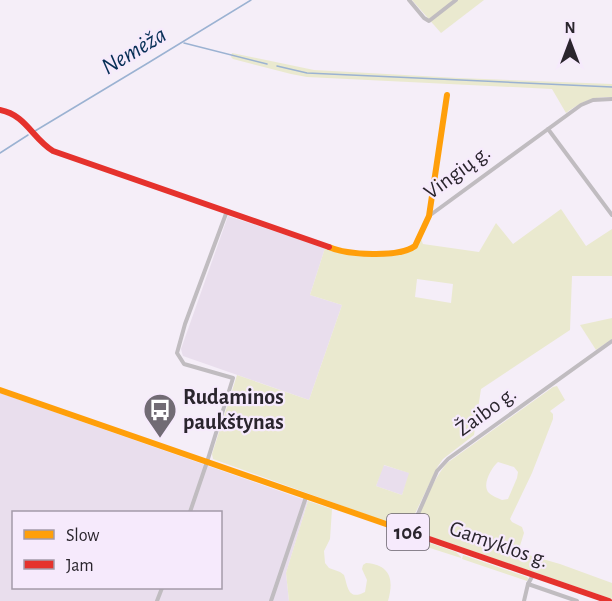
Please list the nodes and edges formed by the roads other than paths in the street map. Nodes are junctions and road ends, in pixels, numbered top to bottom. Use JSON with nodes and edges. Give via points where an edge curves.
{"nodes":[{"id":1,"x":409,"y":0,"type":"edge"},
{"id":2,"x":456,"y":0,"type":"edge"},
{"id":3,"x":447,"y":95,"type":"dead end"},
{"id":4,"x":612,"y":99,"type":"edge"},
{"id":5,"x":0,"y":110,"type":"edge"},
{"id":6,"x":548,"y":129,"type":"junction"},
{"id":7,"x":227,"y":211,"type":"junction"},
{"id":8,"x":612,"y":215,"type":"edge"},
{"id":9,"x":429,"y":216,"type":"junction"},
{"id":10,"x":612,"y":341,"type":"edge"},
{"id":11,"x":0,"y":390,"type":"edge"},
{"id":12,"x":207,"y":462,"type":"junction"},
{"id":13,"x":306,"y":496,"type":"junction"},
{"id":14,"x":191,"y":511,"type":"edge"},
{"id":15,"x":409,"y":532,"type":"junction"},
{"id":16,"x":533,"y":575,"type":"junction"},
{"id":17,"x":528,"y":584,"type":"junction"},
{"id":18,"x":271,"y":601,"type":"edge"},
{"id":19,"x":524,"y":601,"type":"edge"},
{"id":20,"x":576,"y":601,"type":"edge"},
{"id":21,"x":609,"y":601,"type":"edge"}],
"edges":[{"from":1,"to":2,"type":"street","via":[[429,21]]},
{"from":3,"to":9,"type":"main road","name":"Vingių g."},
{"from":4,"to":6,"type":"street","name":"Vingių g.","via":[[586,102]]},
{"from":5,"to":7,"type":"main road","via":[[19,117],[39,142],[53,151]]},
{"from":6,"to":8,"type":"street"},
{"from":6,"to":9,"type":"street","name":"Vingių g."},
{"from":7,"to":9,"type":"main road","via":[[351,253],[399,253],[411,249]]},
{"from":7,"to":12,"type":"street","via":[[177,353],[184,364],[232,378]]},
{"from":10,"to":15,"type":"street","name":"Žaibo g.","via":[[448,459],[436,471]]},
{"from":11,"to":12,"type":"main road","number":"106"},
{"from":12,"to":13,"type":"main road","name":"Gamyklos g.","number":"106"},
{"from":12,"to":14,"type":"street"},
{"from":13,"to":15,"type":"main road","name":"Gamyklos g.","number":"106"},
{"from":13,"to":18,"type":"street"},
{"from":15,"to":16,"type":"main road","name":"Gamyklos g.","number":"106"},
{"from":16,"to":17,"type":"street"},
{"from":16,"to":21,"type":"main road","name":"Gamyklos g.","number":"106"},
{"from":17,"to":19,"type":"street"},
{"from":17,"to":20,"type":"street"}]}
